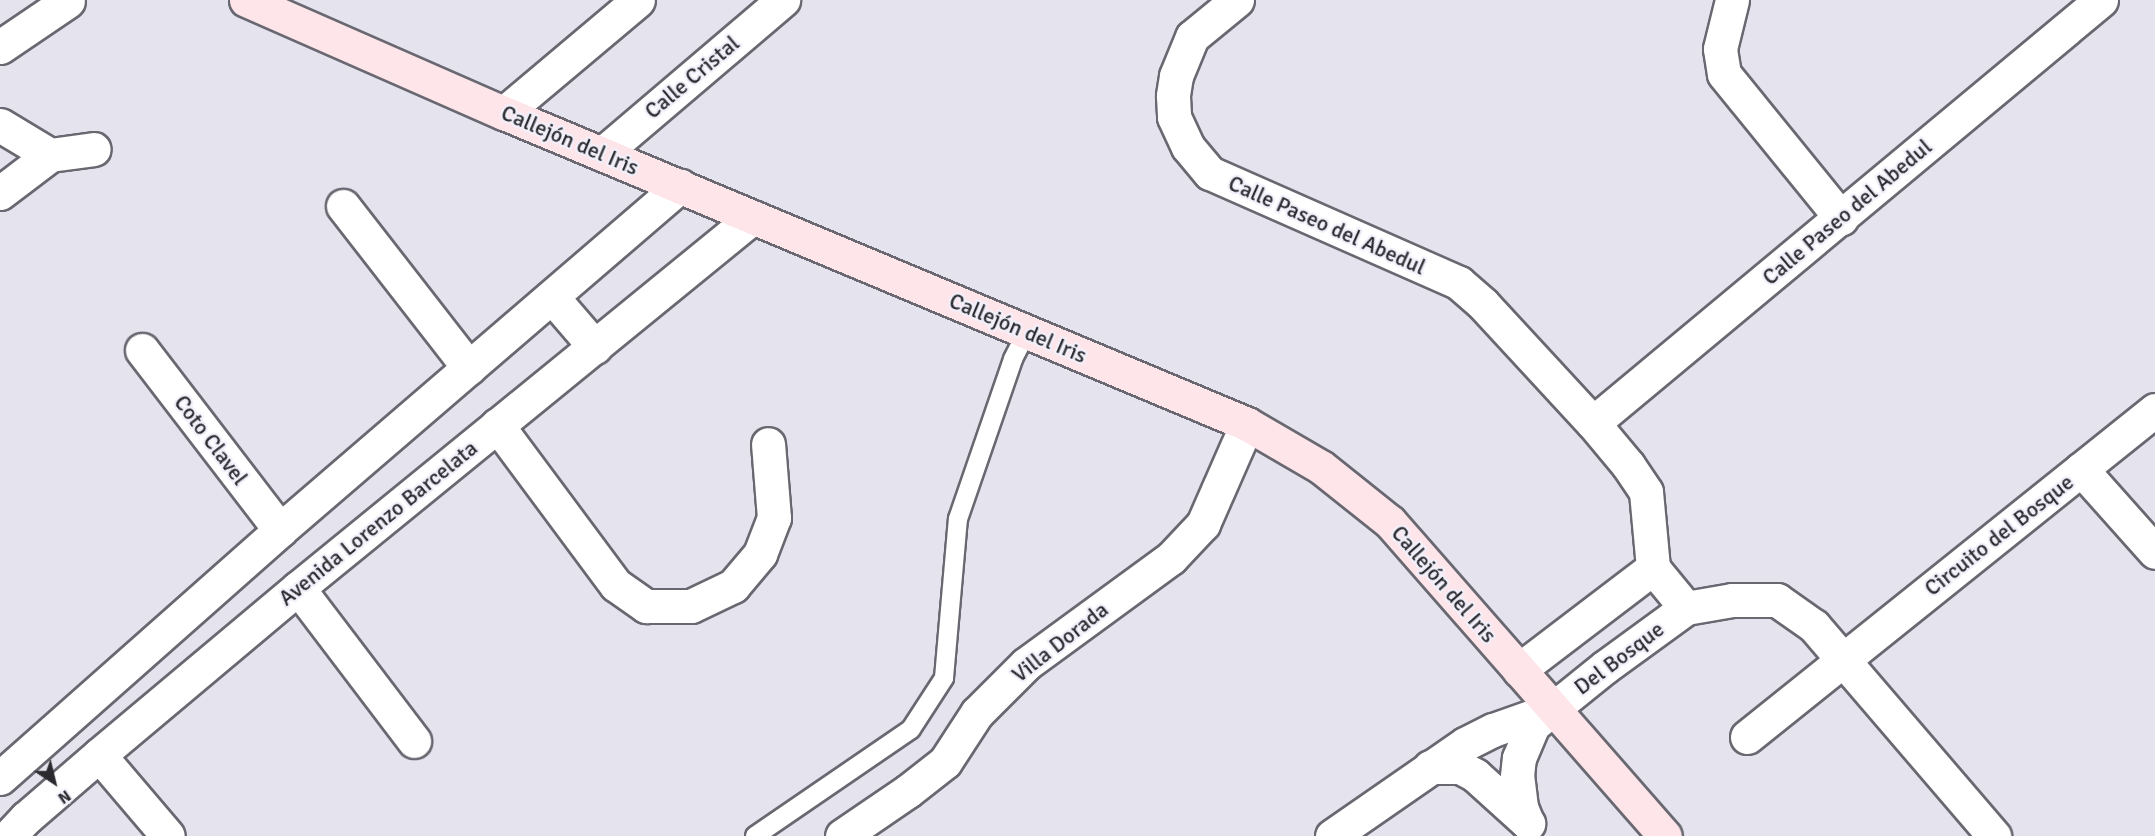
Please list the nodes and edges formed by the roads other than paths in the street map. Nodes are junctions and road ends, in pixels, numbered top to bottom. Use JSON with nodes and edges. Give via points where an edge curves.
{"nodes":[{"id":1,"x":246,"y":0,"type":"edge"},
{"id":2,"x":638,"y":0,"type":"edge"},
{"id":3,"x":783,"y":0,"type":"edge"},
{"id":4,"x":1237,"y":0,"type":"edge"},
{"id":5,"x":1732,"y":0,"type":"edge"},
{"id":6,"x":2101,"y":0,"type":"edge"},
{"id":7,"x":68,"y":2,"type":"dead end"},
{"id":8,"x":0,"y":47,"type":"edge"},
{"id":9,"x":504,"y":113,"type":"junction"},
{"id":10,"x":0,"y":125,"type":"edge"},
{"id":11,"x":94,"y":149,"type":"dead end"},
{"id":12,"x":50,"y":154,"type":"junction"},
{"id":13,"x":602,"y":154,"type":"junction"},
{"id":14,"x":680,"y":186,"type":"junction"},
{"id":15,"x":0,"y":193,"type":"edge"},
{"id":16,"x":343,"y":206,"type":"dead end"},
{"id":17,"x":753,"y":217,"type":"junction"},
{"id":18,"x":1841,"y":218,"type":"junction"},
{"id":19,"x":552,"y":297,"type":"junction"},
{"id":20,"x":1027,"y":332,"type":"junction"},
{"id":21,"x":596,"y":346,"type":"junction"},
{"id":22,"x":142,"y":350,"type":"dead end"},
{"id":23,"x":469,"y":368,"type":"junction"},
{"id":24,"x":2155,"y":410,"type":"edge"},
{"id":25,"x":1593,"y":423,"type":"junction"},
{"id":26,"x":1247,"y":424,"type":"junction"},
{"id":27,"x":498,"y":425,"type":"junction"},
{"id":28,"x":768,"y":444,"type":"dead end"},
{"id":29,"x":2081,"y":469,"type":"junction"},
{"id":30,"x":280,"y":530,"type":"junction"},
{"id":31,"x":2155,"y":552,"type":"edge"},
{"id":32,"x":1653,"y":568,"type":"junction"},
{"id":33,"x":298,"y":588,"type":"junction"},
{"id":34,"x":1686,"y":608,"type":"junction"},
{"id":35,"x":1842,"y":659,"type":"junction"},
{"id":36,"x":1519,"y":669,"type":"junction"},
{"id":37,"x":1553,"y":709,"type":"junction"},
{"id":38,"x":1747,"y":736,"type":"dead end"},
{"id":39,"x":414,"y":741,"type":"dead end"},
{"id":40,"x":99,"y":755,"type":"junction"},
{"id":41,"x":1430,"y":767,"type":"junction"},
{"id":42,"x":0,"y":778,"type":"edge"},
{"id":43,"x":0,"y":784,"type":"edge"},
{"id":44,"x":17,"y":827,"type":"edge"},
{"id":45,"x":1534,"y":829,"type":"edge"},
{"id":46,"x":168,"y":836,"type":"edge"},
{"id":47,"x":754,"y":836,"type":"edge"},
{"id":48,"x":842,"y":836,"type":"edge"},
{"id":49,"x":1332,"y":836,"type":"edge"},
{"id":50,"x":1665,"y":836,"type":"edge"},
{"id":51,"x":1994,"y":836,"type":"edge"}],
"edges":[{"from":1,"to":9,"type":"street","name":"Callejón del Iris"},
{"from":2,"to":9,"type":"street"},
{"from":3,"to":13,"type":"street","name":"Calle Cristal"},
{"from":4,"to":25,"type":"street","name":"Calle Paseo del Abedul","via":[[1192,37],[1176,76],[1174,117],[1188,147],[1210,173],[1459,284],[1483,304]]},
{"from":5,"to":18,"type":"street","via":[[1720,49],[1724,74]]},
{"from":6,"to":18,"type":"street","name":"Calle Paseo del Abedul"},
{"from":7,"to":8,"type":"street"},
{"from":9,"to":13,"type":"street","name":"Callejón del Iris"},
{"from":10,"to":12,"type":"street"},
{"from":11,"to":12,"type":"street"},
{"from":12,"to":15,"type":"street"},
{"from":13,"to":14,"type":"street","name":"Callejón del Iris"},
{"from":14,"to":17,"type":"street","name":"Callejón del Iris"},
{"from":14,"to":19,"type":"street"},
{"from":16,"to":23,"type":"street"},
{"from":17,"to":20,"type":"street","name":"Callejón del Iris"},
{"from":17,"to":21,"type":"street","name":"Avenida Lorenzo Barcelata"},
{"from":18,"to":25,"type":"street","name":"Calle Paseo del Abedul"},
{"from":19,"to":21,"type":"street"},
{"from":19,"to":23,"type":"street"},
{"from":20,"to":26,"type":"street","name":"Callejón del Iris"},
{"from":20,"to":47,"type":"lane","via":[[1013,359],[958,519],[944,678],[911,729]]},
{"from":21,"to":27,"type":"street","name":"Avenida Lorenzo Barcelata"},
{"from":22,"to":30,"type":"street","name":"Coto Clavel"},
{"from":23,"to":30,"type":"street"},
{"from":24,"to":29,"type":"street","name":"Circuito del Bosque"},
{"from":25,"to":32,"type":"street","name":"Calle Paseo del Abedul","via":[[1646,492]]},
{"from":26,"to":36,"type":"street","name":"Callejón del Iris","via":[[1321,467],[1390,522]]},
{"from":26,"to":48,"type":"street","name":"Villa Dorada","via":[[1203,524],[1171,558],[1026,664],[977,713],[945,762]]},
{"from":27,"to":28,"type":"street","via":[[616,585],[646,606],[691,606],[733,586],[760,554],[774,518]]},
{"from":27,"to":33,"type":"street","name":"Avenida Lorenzo Barcelata"},
{"from":29,"to":31,"type":"street"},
{"from":29,"to":35,"type":"street","name":"Circuito del Bosque"},
{"from":30,"to":42,"type":"street"},
{"from":32,"to":34,"type":"street"},
{"from":32,"to":36,"type":"street"},
{"from":33,"to":39,"type":"street"},
{"from":33,"to":40,"type":"street","name":"Avenida Lorenzo Barcelata"},
{"from":34,"to":35,"type":"street","via":[[1732,600],[1777,600],[1814,627]]},
{"from":34,"to":37,"type":"street","name":"Del Bosque"},
{"from":35,"to":38,"type":"street","name":"Circuito del Bosque"},
{"from":35,"to":51,"type":"street"},
{"from":36,"to":37,"type":"street","name":"Callejón del Iris"},
{"from":37,"to":41,"type":"street","via":[[1493,730]]},
{"from":37,"to":45,"type":"street","via":[[1533,726],[1519,758],[1518,792]]},
{"from":37,"to":50,"type":"street","name":"Callejón del Iris"},
{"from":40,"to":44,"type":"street","name":"Avenida Lorenzo Barcelata"},
{"from":40,"to":46,"type":"street"},
{"from":41,"to":45,"type":"street","via":[[1460,767],[1475,775]]},
{"from":41,"to":49,"type":"street"},
{"from":43,"to":44,"type":"street","via":[[16,792]]}]}
